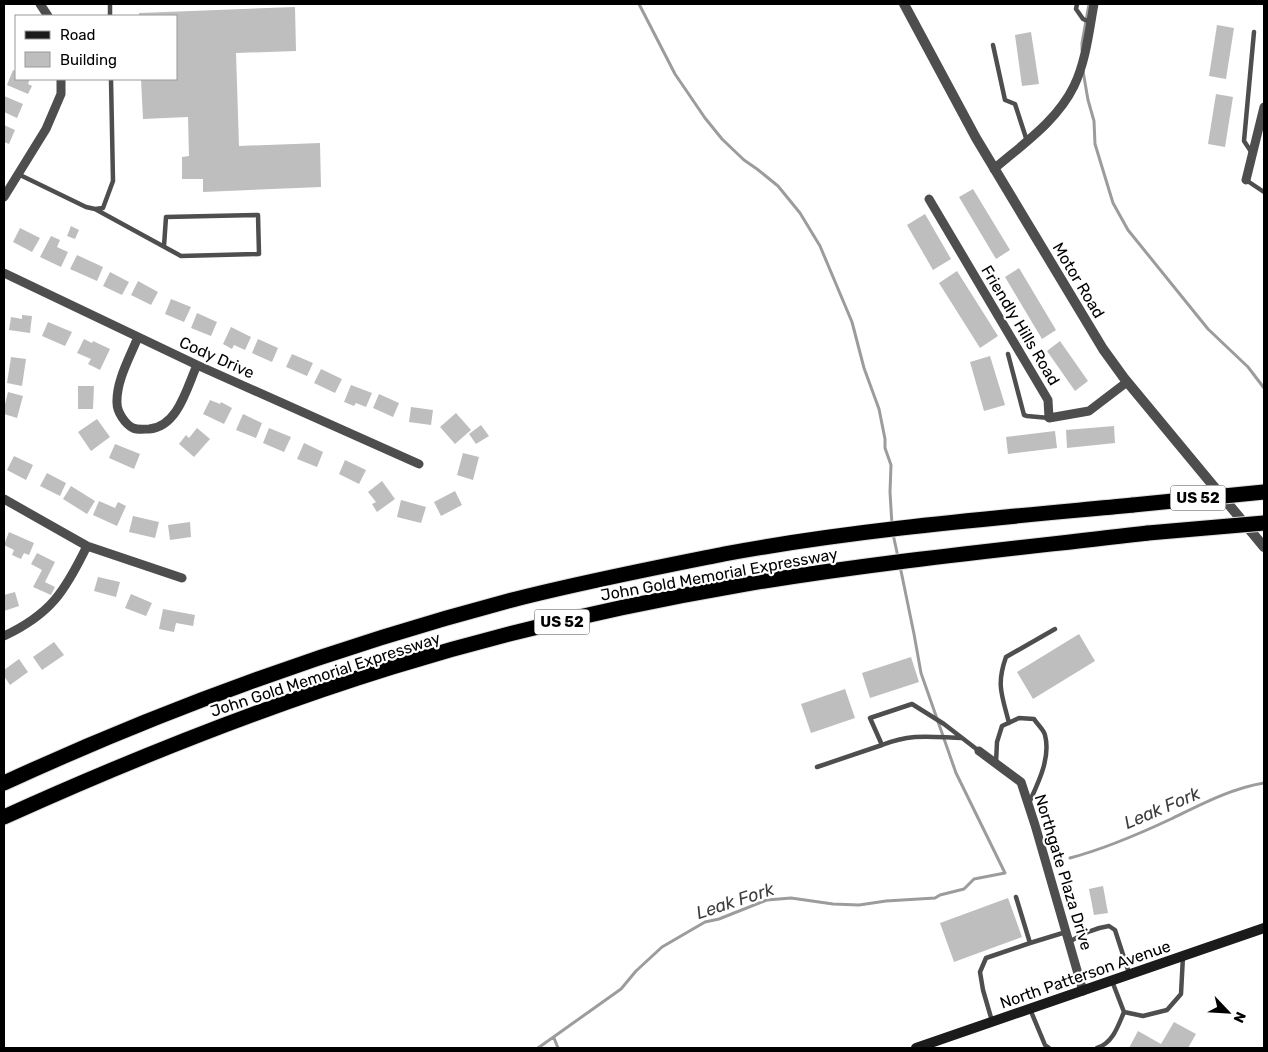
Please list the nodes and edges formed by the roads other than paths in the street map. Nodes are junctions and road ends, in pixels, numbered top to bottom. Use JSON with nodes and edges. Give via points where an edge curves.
{"nodes":[{"id":1,"x":40,"y":4,"type":"edge"},
{"id":2,"x":904,"y":4,"type":"edge"},
{"id":3,"x":1077,"y":4,"type":"edge"},
{"id":4,"x":1094,"y":4,"type":"edge"},
{"id":5,"x":47,"y":15,"type":"edge"},
{"id":6,"x":1090,"y":22,"type":"junction"},
{"id":7,"x":1254,"y":32,"type":"dead end"},
{"id":8,"x":993,"y":45,"type":"dead end"},
{"id":9,"x":61,"y":80,"type":"edge"},
{"id":10,"x":111,"y":80,"type":"edge"},
{"id":11,"x":1264,"y":107,"type":"edge"},
{"id":12,"x":1027,"y":141,"type":"junction"},
{"id":13,"x":1252,"y":154,"type":"junction"},
{"id":14,"x":994,"y":169,"type":"junction"},
{"id":15,"x":18,"y":174,"type":"junction"},
{"id":16,"x":1246,"y":180,"type":"joint"},
{"id":17,"x":1264,"y":192,"type":"edge"},
{"id":18,"x":4,"y":197,"type":"edge"},
{"id":19,"x":930,"y":199,"type":"dead end"},
{"id":20,"x":95,"y":209,"type":"junction"},
{"id":21,"x":164,"y":246,"type":"junction"},
{"id":22,"x":4,"y":273,"type":"edge"},
{"id":23,"x":138,"y":337,"type":"junction"},
{"id":24,"x":1008,"y":354,"type":"dead end"},
{"id":25,"x":197,"y":365,"type":"junction"},
{"id":26,"x":1127,"y":382,"type":"junction"},
{"id":27,"x":1049,"y":418,"type":"junction"},
{"id":28,"x":419,"y":464,"type":"dead end"},
{"id":29,"x":1264,"y":492,"type":"edge"},
{"id":30,"x":4,"y":498,"type":"edge"},
{"id":31,"x":1264,"y":523,"type":"edge"},
{"id":32,"x":87,"y":546,"type":"junction"},
{"id":33,"x":1264,"y":547,"type":"edge"},
{"id":34,"x":182,"y":578,"type":"dead end"},
{"id":35,"x":1055,"y":629,"type":"dead end"},
{"id":36,"x":4,"y":636,"type":"edge"},
{"id":37,"x":1009,"y":723,"type":"junction"},
{"id":38,"x":962,"y":738,"type":"junction"},
{"id":39,"x":882,"y":745,"type":"junction"},
{"id":40,"x":979,"y":751,"type":"joint"},
{"id":41,"x":996,"y":764,"type":"junction"},
{"id":42,"x":817,"y":767,"type":"dead end"},
{"id":43,"x":4,"y":783,"type":"edge"},
{"id":44,"x":1028,"y":804,"type":"junction"},
{"id":45,"x":4,"y":818,"type":"edge"},
{"id":46,"x":1016,"y":897,"type":"dead end"},
{"id":47,"x":1264,"y":928,"type":"edge"},
{"id":48,"x":1066,"y":932,"type":"junction"},
{"id":49,"x":1069,"y":942,"type":"junction"},
{"id":50,"x":1030,"y":943,"type":"junction"},
{"id":51,"x":1183,"y":956,"type":"junction"},
{"id":52,"x":1129,"y":975,"type":"junction"},
{"id":53,"x":1112,"y":981,"type":"junction"},
{"id":54,"x":1083,"y":991,"type":"junction"},
{"id":55,"x":1030,"y":1009,"type":"junction"},
{"id":56,"x":1124,"y":1012,"type":"junction"},
{"id":57,"x":992,"y":1022,"type":"junction"},
{"id":58,"x":916,"y":1048,"type":"edge"},
{"id":59,"x":1049,"y":1048,"type":"edge"},
{"id":60,"x":1097,"y":1048,"type":"edge"}],
"edges":[{"from":1,"to":5,"type":"street"},
{"from":2,"to":14,"type":"street","name":"Motor Road"},
{"from":3,"to":6,"type":"lane","via":[[1076,10]]},
{"from":4,"to":6,"type":"street"},
{"from":6,"to":12,"type":"street","via":[[1074,88],[1051,120]]},
{"from":7,"to":13,"type":"lane","via":[[1244,141]]},
{"from":8,"to":12,"type":"lane","via":[[1005,100],[1015,104]]},
{"from":9,"to":15,"type":"street","via":[[60,94],[46,128]]},
{"from":10,"to":20,"type":"lane","via":[[114,181],[103,208]]},
{"from":11,"to":13,"type":"street"},
{"from":12,"to":14,"type":"street"},
{"from":13,"to":16,"type":"street"},
{"from":14,"to":26,"type":"street","name":"Motor Road","via":[[1103,349]]},
{"from":15,"to":18,"type":"street"},
{"from":15,"to":20,"type":"lane"},
{"from":16,"to":17,"type":"lane"},
{"from":19,"to":27,"type":"street","name":"Friendly Hills Road","via":[[1048,400]]},
{"from":20,"to":21,"type":"lane"},
{"from":21,"to":21,"type":"lane","via":[[181,256],[259,254],[258,215],[166,216]]},
{"from":22,"to":23,"type":"street","name":"Cody Drive"},
{"from":23,"to":25,"type":"street","name":"Cody Drive"},
{"from":23,"to":25,"type":"street","via":[[121,380],[117,404],[120,414],[131,426],[151,429],[166,423],[180,404]]},
{"from":24,"to":27,"type":"lane","via":[[1024,415]]},
{"from":25,"to":28,"type":"street","name":"Cody Drive"},
{"from":26,"to":27,"type":"street","via":[[1089,411]]},
{"from":26,"to":33,"type":"street","name":"Motor Road"},
{"from":29,"to":43,"type":"highway","name":"John Gold Memorial Expressway","number":"US 52","bridge":true,"via":[[831,538],[727,554],[513,600],[408,630],[189,704],[79,748]]},
{"from":30,"to":32,"type":"street"},
{"from":31,"to":45,"type":"highway","name":"John Gold Memorial Expressway","number":"US 52","bridge":true,"via":[[854,567],[624,608],[393,667],[279,705],[164,748]]},
{"from":32,"to":34,"type":"street"},
{"from":32,"to":36,"type":"street","via":[[74,574],[50,607]]},
{"from":35,"to":37,"type":"lane","via":[[1006,657],[1000,686]]},
{"from":37,"to":41,"type":"lane","via":[[1002,726]]},
{"from":37,"to":44,"type":"lane","via":[[1019,718],[1034,719],[1045,734],[1046,759]]},
{"from":38,"to":39,"type":"lane","via":[[917,736]]},
{"from":38,"to":39,"type":"lane","via":[[912,704],[870,718]]},
{"from":38,"to":40,"type":"lane"},
{"from":39,"to":42,"type":"lane"},
{"from":40,"to":41,"type":"street","name":"Northgate Plaza Drive"},
{"from":41,"to":44,"type":"street","name":"Northgate Plaza Drive","via":[[1021,782]]},
{"from":44,"to":48,"type":"street","name":"Northgate Plaza Drive"},
{"from":46,"to":50,"type":"lane"},
{"from":47,"to":51,"type":"main road","name":"North Patterson Avenue"},
{"from":48,"to":49,"type":"street","name":"Northgate Plaza Drive"},
{"from":48,"to":50,"type":"lane"},
{"from":49,"to":52,"type":"lane","via":[[1087,932],[1109,926],[1115,930]]},
{"from":49,"to":54,"type":"street","name":"Northgate Plaza Drive"},
{"from":50,"to":57,"type":"lane","via":[[986,958],[980,972]]},
{"from":51,"to":52,"type":"main road","name":"North Patterson Avenue"},
{"from":51,"to":56,"type":"lane","via":[[1181,994],[1167,1010],[1143,1016]]},
{"from":52,"to":53,"type":"main road","name":"North Patterson Avenue"},
{"from":53,"to":54,"type":"main road","name":"North Patterson Avenue"},
{"from":53,"to":56,"type":"lane"},
{"from":54,"to":55,"type":"main road","name":"North Patterson Avenue"},
{"from":55,"to":57,"type":"main road","name":"North Patterson Avenue"},
{"from":55,"to":59,"type":"lane"},
{"from":56,"to":60,"type":"lane","via":[[1115,1032],[1104,1046]]},
{"from":57,"to":58,"type":"main road","name":"North Patterson Avenue"}]}
